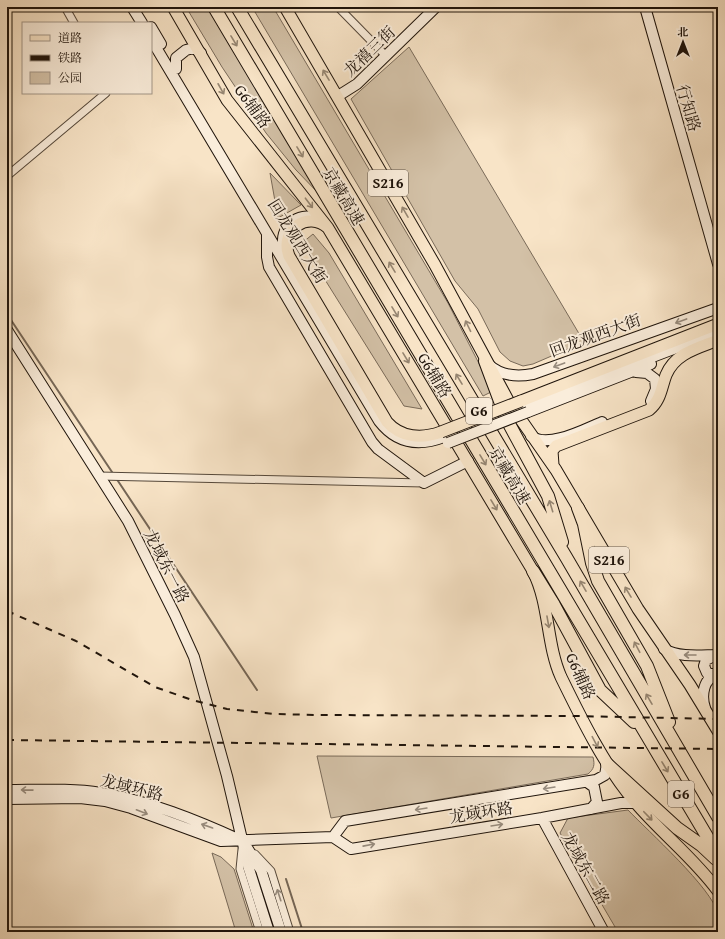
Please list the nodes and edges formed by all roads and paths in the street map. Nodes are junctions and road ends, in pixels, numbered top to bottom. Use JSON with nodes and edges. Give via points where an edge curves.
{"nodes":[{"id":1,"x":65,"y":7,"type":"edge"},
{"id":2,"x":132,"y":7,"type":"edge"},
{"id":3,"x":139,"y":7,"type":"edge"},
{"id":4,"x":173,"y":7,"type":"edge"},
{"id":5,"x":214,"y":7,"type":"edge"},
{"id":6,"x":237,"y":7,"type":"edge"},
{"id":7,"x":285,"y":7,"type":"edge"},
{"id":8,"x":338,"y":7,"type":"edge"},
{"id":9,"x":436,"y":7,"type":"edge"},
{"id":10,"x":645,"y":7,"type":"edge"},
{"id":11,"x":73,"y":22,"type":"edge"},
{"id":12,"x":141,"y":22,"type":"edge"},
{"id":13,"x":148,"y":22,"type":"edge"},
{"id":14,"x":152,"y":29,"type":"edge"},
{"id":15,"x":152,"y":41,"type":"edge"},
{"id":16,"x":201,"y":53,"type":"junction"},
{"id":17,"x":386,"y":56,"type":"junction"},
{"id":18,"x":176,"y":69,"type":"junction"},
{"id":19,"x":105,"y":94,"type":"edge"},
{"id":20,"x":338,"y":96,"type":"junction"},
{"id":21,"x":7,"y":176,"type":"edge"},
{"id":22,"x":328,"y":228,"type":"junction"},
{"id":23,"x":267,"y":234,"type":"junction"},
{"id":24,"x":287,"y":252,"type":"junction"},
{"id":25,"x":718,"y":264,"type":"edge"},
{"id":26,"x":718,"y":308,"type":"edge"},
{"id":27,"x":718,"y":324,"type":"edge"},
{"id":28,"x":7,"y":330,"type":"edge"},
{"id":29,"x":718,"y":332,"type":"edge"},
{"id":30,"x":718,"y":335,"type":"edge"},
{"id":31,"x":718,"y":340,"type":"edge"},
{"id":32,"x":485,"y":361,"type":"junction"},
{"id":33,"x":632,"y":373,"type":"junction"},
{"id":34,"x":524,"y":406,"type":"junction"},
{"id":35,"x":528,"y":433,"type":"junction"},
{"id":36,"x":444,"y":437,"type":"junction"},
{"id":37,"x":468,"y":461,"type":"junction"},
{"id":38,"x":556,"y":470,"type":"junction"},
{"id":39,"x":99,"y":476,"type":"junction"},
{"id":40,"x":424,"y":483,"type":"junction"},
{"id":41,"x":578,"y":508,"type":"junction"},
{"id":42,"x":566,"y":557,"type":"junction"},
{"id":43,"x":533,"y":571,"type":"junction"},
{"id":44,"x":664,"y":649,"type":"junction"},
{"id":45,"x":718,"y":655,"type":"edge"},
{"id":46,"x":718,"y":675,"type":"edge"},
{"id":47,"x":706,"y":710,"type":"junction"},
{"id":48,"x":718,"y":731,"type":"edge"},
{"id":49,"x":645,"y":734,"type":"junction"},
{"id":50,"x":685,"y":760,"type":"junction"},
{"id":51,"x":607,"y":764,"type":"junction"},
{"id":52,"x":587,"y":782,"type":"junction"},
{"id":53,"x":7,"y":790,"type":"edge"},
{"id":54,"x":7,"y":799,"type":"edge"},
{"id":55,"x":636,"y":803,"type":"junction"},
{"id":56,"x":591,"y":809,"type":"junction"},
{"id":57,"x":718,"y":817,"type":"edge"},
{"id":58,"x":542,"y":818,"type":"junction"},
{"id":59,"x":333,"y":837,"type":"junction"},
{"id":60,"x":243,"y":841,"type":"junction"},
{"id":61,"x":718,"y":855,"type":"edge"},
{"id":62,"x":718,"y":861,"type":"edge"},
{"id":63,"x":718,"y":890,"type":"edge"},
{"id":64,"x":260,"y":932,"type":"edge"},
{"id":65,"x":269,"y":932,"type":"edge"},
{"id":66,"x":281,"y":932,"type":"edge"},
{"id":67,"x":290,"y":932,"type":"edge"},
{"id":68,"x":604,"y":932,"type":"edge"}],
"edges":[{"from":1,"to":11,"type":"street"},
{"from":2,"to":12,"type":"main road"},
{"from":3,"to":13,"type":"main road"},
{"from":4,"to":16,"type":"main road","name":"G6辅路"},
{"from":5,"to":49,"type":"highway","name":"京藏高速","number":"G6","one_way":true},
{"from":42,"to":6,"type":"highway","name":"京藏高速","number":"G6","one_way":true},
{"from":20,"to":7,"type":"main road","number":"S216","one_way":true},
{"from":8,"to":17,"type":"street"},
{"from":9,"to":17,"type":"main road","name":"龙禧三街"},
{"from":10,"to":25,"type":"main road","name":"行知路"},
{"from":14,"to":18,"type":"main road","name":"回龙观西大街"},
{"from":15,"to":23,"type":"main road","name":"回龙观西大街"},
{"from":16,"to":18,"type":"main road","via":[[194,48],[185,51],[176,58]]},
{"from":16,"to":22,"type":"main road","name":"G6辅路","one_way":true,"via":[[227,100]]},
{"from":17,"to":20,"type":"main road","name":"龙禧三街","via":[[353,88]]},
{"from":18,"to":24,"type":"main road","name":"回龙观西大街"},
{"from":19,"to":21,"type":"street"},
{"from":32,"to":20,"type":"main road","number":"S216","one_way":true,"via":[[439,272]]},
{"from":22,"to":24,"type":"main road","via":[[313,222],[297,225],[287,239]]},
{"from":22,"to":37,"type":"main road","name":"G6辅路","one_way":true},
{"from":23,"to":36,"type":"main road","name":"回龙观西大街","via":[[384,427],[397,438],[408,442],[426,442]]},
{"from":23,"to":40,"type":"main road","name":"回龙观西大街","via":[[269,267],[372,442]]},
{"from":24,"to":36,"type":"main road","name":"回龙观西大街","via":[[387,422],[408,435]]},
{"from":26,"to":32,"type":"main road","name":"回龙观西大街","one_way":true,"via":[[533,374],[519,376],[501,373]]},
{"from":27,"to":34,"type":"main road","name":"回龙观西大街"},
{"from":28,"to":39,"type":"main road","name":"龙域东一路"},
{"from":29,"to":34,"type":"main road"},
{"from":30,"to":33,"type":"main road"},
{"from":31,"to":38,"type":"main road","via":[[690,351],[674,362],[666,375],[660,398],[649,410],[554,447],[551,456]]},
{"from":32,"to":35,"type":"main road","number":"S216"},
{"from":42,"to":32,"type":"highway","one_way":true,"via":[[548,496],[507,420]]},
{"from":33,"to":34,"type":"main road"},
{"from":33,"to":35,"type":"main road","via":[[646,373],[654,379],[655,393],[645,406],[554,440],[537,440]]},
{"from":34,"to":36,"type":"main road","name":"回龙观西大街","bridge":true},
{"from":35,"to":38,"type":"main road","number":"S216"},
{"from":37,"to":40,"type":"main road"},
{"from":37,"to":43,"type":"main road","name":"G6辅路","one_way":true},
{"from":38,"to":41,"type":"main road","number":"S216"},
{"from":39,"to":40,"type":"street"},
{"from":39,"to":60,"type":"main road","name":"龙域东一路","via":[[128,522],[194,658]]},
{"from":44,"to":41,"type":"main road","number":"S216","one_way":true},
{"from":50,"to":41,"type":"highway","one_way":true,"via":[[647,666],[598,581]]},
{"from":50,"to":42,"type":"highway","name":"京藏高速","number":"G6","one_way":true},
{"from":43,"to":49,"type":"highway","via":[[600,690]]},
{"from":43,"to":51,"type":"main road","name":"G6辅路","one_way":true,"via":[[545,604],[557,667]]},
{"from":45,"to":44,"type":"main road","one_way":true,"via":[[682,655]]},
{"from":44,"to":47,"type":"main road","number":"S216"},
{"from":45,"to":46,"type":"main road","via":[[708,658],[704,663],[707,673]]},
{"from":46,"to":47,"type":"main road","via":[[710,678],[705,687],[703,702]]},
{"from":47,"to":48,"type":"main road","number":"S216"},
{"from":49,"to":61,"type":"highway","name":"京藏高速","number":"G6","one_way":true},
{"from":50,"to":57,"type":"highway","name":"京藏高速","number":"G6"},
{"from":51,"to":52,"type":"main road","name":"龙域环路","via":[[603,777]]},
{"from":51,"to":55,"type":"main road","name":"G6辅路"},
{"from":51,"to":62,"type":"highway","via":[[677,828]]},
{"from":52,"to":56,"type":"main road","via":[[594,787],[597,802]]},
{"from":52,"to":59,"type":"main road","name":"龙域环路","one_way":true,"via":[[345,821]]},
{"from":60,"to":53,"type":"main road","name":"龙域环路","one_way":true,"via":[[133,800],[81,791]]},
{"from":54,"to":60,"type":"main road","name":"龙域环路","one_way":true,"via":[[80,798],[105,801],[221,841]]},
{"from":55,"to":56,"type":"main road","name":"龙域环路"},
{"from":55,"to":63,"type":"main road","name":"G6辅路","one_way":true,"via":[[697,864]]},
{"from":56,"to":58,"type":"main road","name":"龙域环路"},
{"from":59,"to":58,"type":"main road","name":"龙域环路","one_way":true,"via":[[351,849]]},
{"from":58,"to":68,"type":"main road","name":"龙域东二路"},
{"from":59,"to":60,"type":"main road","name":"龙域环路"},
{"from":60,"to":64,"type":"street","via":[[240,869]]},
{"from":60,"to":65,"type":"main road","name":"龙域东一路","via":[[248,869]]},
{"from":60,"to":66,"type":"main road","name":"龙域东一路","via":[[261,870]]},
{"from":67,"to":60,"type":"street","one_way":true,"via":[[271,871]]}]}
